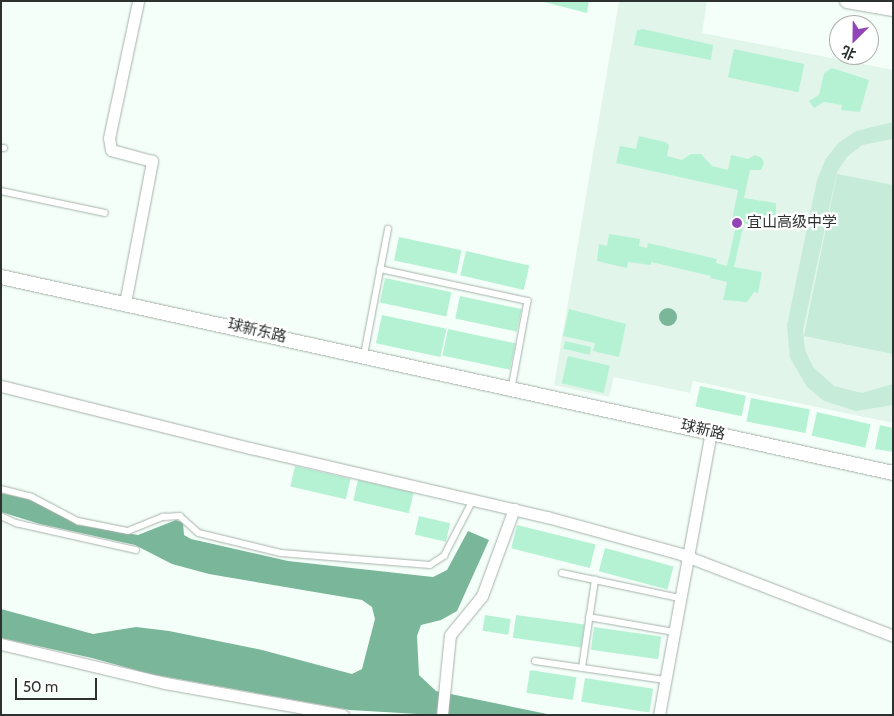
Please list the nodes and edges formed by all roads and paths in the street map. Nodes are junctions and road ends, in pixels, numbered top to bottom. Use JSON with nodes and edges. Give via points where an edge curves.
{"nodes":[{"id":1,"x":138,"y":1,"type":"edge"},
{"id":2,"x":847,"y":1,"type":"edge"},
{"id":3,"x":893,"y":10,"type":"edge"},
{"id":4,"x":1,"y":191,"type":"edge"},
{"id":5,"x":105,"y":213,"type":"dead end"},
{"id":6,"x":388,"y":229,"type":"dead end"},
{"id":7,"x":380,"y":270,"type":"junction"},
{"id":8,"x":1,"y":277,"type":"edge"},
{"id":9,"x":125,"y":303,"type":"junction"},
{"id":10,"x":364,"y":355,"type":"junction"},
{"id":11,"x":1,"y":386,"type":"edge"},
{"id":12,"x":512,"y":388,"type":"junction"},
{"id":13,"x":711,"y":432,"type":"junction"},
{"id":14,"x":893,"y":473,"type":"edge"},
{"id":15,"x":1,"y":489,"type":"edge"},
{"id":16,"x":473,"y":500,"type":"junction"},
{"id":17,"x":514,"y":509,"type":"junction"},
{"id":18,"x":1,"y":516,"type":"edge"},
{"id":19,"x":136,"y":550,"type":"dead end"},
{"id":20,"x":688,"y":556,"type":"junction"},
{"id":21,"x":562,"y":573,"type":"dead end"},
{"id":22,"x":595,"y":580,"type":"junction"},
{"id":23,"x":680,"y":598,"type":"junction"},
{"id":24,"x":590,"y":617,"type":"junction"},
{"id":25,"x":674,"y":632,"type":"junction"},
{"id":26,"x":893,"y":636,"type":"edge"},
{"id":27,"x":1,"y":644,"type":"edge"},
{"id":28,"x":535,"y":660,"type":"dead end"},
{"id":29,"x":582,"y":668,"type":"junction"},
{"id":30,"x":665,"y":680,"type":"junction"},
{"id":31,"x":343,"y":715,"type":"edge"},
{"id":32,"x":442,"y":715,"type":"edge"},
{"id":33,"x":659,"y":715,"type":"edge"}],
"edges":[{"from":1,"to":9,"type":"street","via":[[109,138],[111,150],[152,161]]},
{"from":2,"to":3,"type":"street"},
{"from":4,"to":5,"type":"lane"},
{"from":6,"to":7,"type":"lane"},
{"from":7,"to":10,"type":"lane"},
{"from":7,"to":12,"type":"lane","via":[[528,300]]},
{"from":8,"to":9,"type":"street","name":"球新东路"},
{"from":9,"to":10,"type":"street","name":"球新东路"},
{"from":10,"to":12,"type":"street","name":"球新东路"},
{"from":11,"to":16,"type":"street"},
{"from":12,"to":13,"type":"street","name":"球新路"},
{"from":13,"to":14,"type":"street","name":"球新路"},
{"from":13,"to":20,"type":"street"},
{"from":15,"to":16,"type":"lane","via":[[32,497],[78,521],[128,531],[163,517],[180,516],[199,533],[281,553],[430,565],[444,556]]},
{"from":16,"to":17,"type":"street"},
{"from":17,"to":20,"type":"street"},
{"from":17,"to":32,"type":"street","via":[[482,596],[450,636]]},
{"from":18,"to":19,"type":"lane","via":[[16,523]]},
{"from":20,"to":23,"type":"street"},
{"from":20,"to":26,"type":"street"},
{"from":21,"to":22,"type":"lane"},
{"from":22,"to":23,"type":"lane"},
{"from":22,"to":24,"type":"lane"},
{"from":23,"to":25,"type":"street"},
{"from":24,"to":25,"type":"lane"},
{"from":24,"to":29,"type":"lane"},
{"from":25,"to":30,"type":"street"},
{"from":27,"to":31,"type":"street","via":[[164,683]]},
{"from":28,"to":29,"type":"lane"},
{"from":29,"to":30,"type":"lane"},
{"from":30,"to":33,"type":"street"}]}
